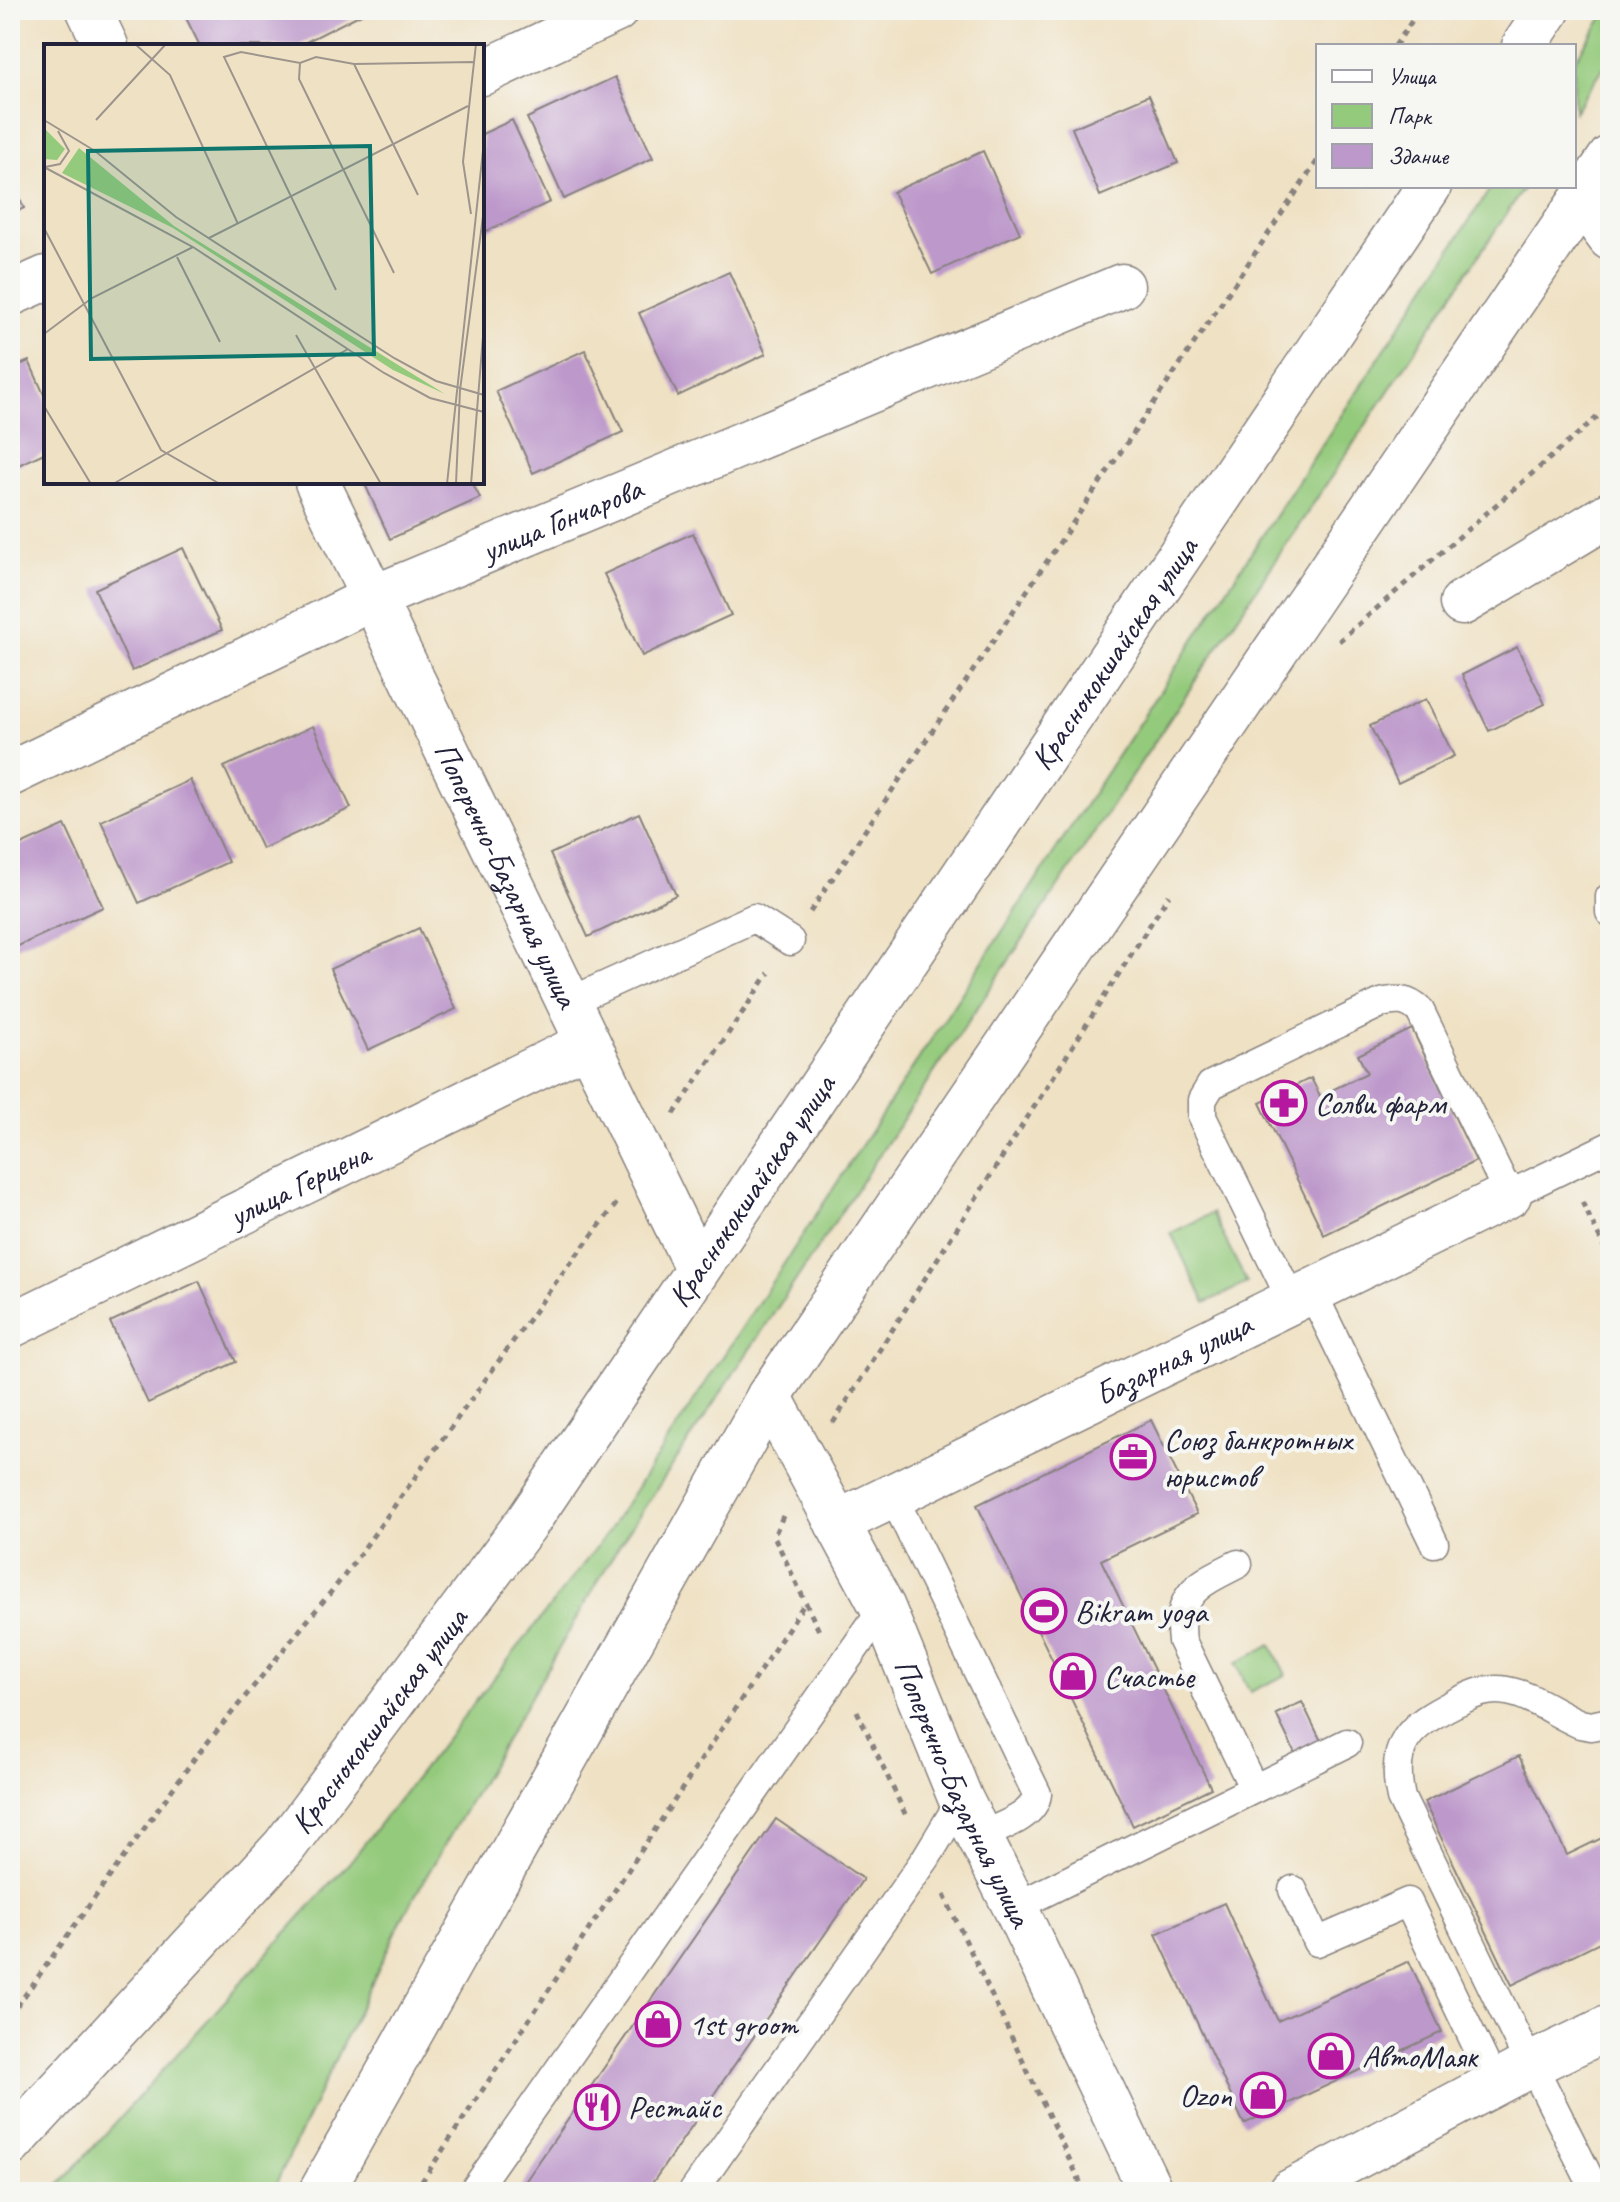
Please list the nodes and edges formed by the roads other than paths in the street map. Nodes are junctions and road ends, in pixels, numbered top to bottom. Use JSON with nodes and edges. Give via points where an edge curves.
{"nodes":[{"id":1,"x":89,"y":10,"type":"edge"},
{"id":2,"x":616,"y":10,"type":"edge"},
{"id":3,"x":1548,"y":10,"type":"edge"},
{"id":4,"x":105,"y":44,"type":"edge"},
{"id":5,"x":1525,"y":44,"type":"edge"},
{"id":6,"x":484,"y":72,"type":"edge"},
{"id":7,"x":1610,"y":158,"type":"edge"},
{"id":8,"x":1428,"y":188,"type":"edge"},
{"id":9,"x":1582,"y":200,"type":"junction"},
{"id":10,"x":1610,"y":238,"type":"edge"},
{"id":11,"x":44,"y":279,"type":"edge"},
{"id":12,"x":1122,"y":286,"type":"dead end"},
{"id":13,"x":10,"y":294,"type":"edge"},
{"id":14,"x":318,"y":484,"type":"edge"},
{"id":15,"x":1610,"y":514,"type":"edge"},
{"id":16,"x":373,"y":598,"type":"junction"},
{"id":17,"x":1462,"y":603,"type":"dead end"},
{"id":18,"x":10,"y":774,"type":"edge"},
{"id":19,"x":1610,"y":897,"type":"edge"},
{"id":20,"x":1610,"y":912,"type":"edge"},
{"id":21,"x":790,"y":941,"type":"road end"},
{"id":22,"x":569,"y":1002,"type":"junction"},
{"id":23,"x":588,"y":1043,"type":"junction"},
{"id":24,"x":1610,"y":1146,"type":"edge"},
{"id":25,"x":1509,"y":1195,"type":"junction"},
{"id":26,"x":697,"y":1268,"type":"junction"},
{"id":27,"x":1302,"y":1297,"type":"junction"},
{"id":28,"x":10,"y":1326,"type":"edge"},
{"id":29,"x":769,"y":1396,"type":"junction"},
{"id":30,"x":893,"y":1496,"type":"junction"},
{"id":31,"x":837,"y":1523,"type":"junction"},
{"id":32,"x":1434,"y":1543,"type":"dead end"},
{"id":33,"x":1238,"y":1564,"type":"dead end"},
{"id":34,"x":883,"y":1608,"type":"junction"},
{"id":35,"x":1610,"y":1722,"type":"edge"},
{"id":36,"x":1347,"y":1743,"type":"dead end"},
{"id":37,"x":1254,"y":1789,"type":"junction"},
{"id":38,"x":970,"y":1818,"type":"junction"},
{"id":39,"x":1293,"y":1890,"type":"dead end"},
{"id":40,"x":1015,"y":1907,"type":"junction"},
{"id":41,"x":1610,"y":2027,"type":"edge"},
{"id":42,"x":1519,"y":2071,"type":"junction"},
{"id":43,"x":10,"y":2144,"type":"edge"},
{"id":44,"x":321,"y":2192,"type":"edge"},
{"id":45,"x":473,"y":2192,"type":"edge"},
{"id":46,"x":693,"y":2192,"type":"edge"},
{"id":47,"x":1151,"y":2192,"type":"edge"},
{"id":48,"x":1290,"y":2192,"type":"edge"},
{"id":49,"x":1596,"y":2192,"type":"edge"}],
"edges":[{"from":1,"to":4,"type":"street"},
{"from":2,"to":6,"type":"street"},
{"from":3,"to":5,"type":"street"},
{"from":7,"to":9,"type":"street"},
{"from":8,"to":26,"type":"street","name":"Краснококшайская улица"},
{"from":9,"to":10,"type":"street"},
{"from":9,"to":29,"type":"street"},
{"from":11,"to":13,"type":"street"},
{"from":12,"to":16,"type":"street","name":"улица Гончарова"},
{"from":14,"to":16,"type":"street","name":"Поперечно-Базарная улица"},
{"from":15,"to":17,"type":"street"},
{"from":16,"to":18,"type":"street","name":"улица Гончарова"},
{"from":16,"to":22,"type":"street","name":"Поперечно-Базарная улица"},
{"from":19,"to":20,"type":"lane"},
{"from":21,"to":22,"type":"lane","via":[[754,918]]},
{"from":22,"to":23,"type":"street","name":"Поперечно-Базарная улица"},
{"from":23,"to":26,"type":"street","name":"Поперечно-Базарная улица"},
{"from":23,"to":28,"type":"street","name":"улица Герцена"},
{"from":24,"to":25,"type":"lane"},
{"from":25,"to":27,"type":"street","name":"Базарная улица"},
{"from":25,"to":27,"type":"lane","via":[[1420,1011],[1406,1001],[1381,1003],[1211,1085],[1202,1100],[1202,1117]]},
{"from":26,"to":43,"type":"street","name":"Краснококшайская улица","via":[[528,1521],[284,1847]]},
{"from":27,"to":30,"type":"street","name":"Базарная улица"},
{"from":27,"to":32,"type":"lane"},
{"from":29,"to":31,"type":"street","name":"Поперечно-Базарная улица"},
{"from":29,"to":44,"type":"street"},
{"from":30,"to":31,"type":"street","name":"Базарная улица"},
{"from":30,"to":38,"type":"lane","via":[[1037,1794],[1027,1813]]},
{"from":31,"to":34,"type":"street","name":"Поперечно-Базарная улица"},
{"from":33,"to":37,"type":"lane","via":[[1197,1585],[1182,1609],[1180,1624],[1182,1641]]},
{"from":34,"to":38,"type":"street","name":"Поперечно-Базарная улица"},
{"from":34,"to":45,"type":"lane"},
{"from":35,"to":42,"type":"lane","via":[[1580,1724],[1514,1692],[1486,1690],[1425,1718],[1405,1740],[1397,1765],[1401,1798]]},
{"from":36,"to":37,"type":"lane"},
{"from":37,"to":40,"type":"lane"},
{"from":38,"to":40,"type":"street","name":"Поперечно-Базарная улица"},
{"from":38,"to":46,"type":"lane","via":[[926,1858]]},
{"from":39,"to":42,"type":"lane","via":[[1317,1942],[1408,1902]]},
{"from":40,"to":47,"type":"street","name":"Поперечно-Базарная улица"},
{"from":41,"to":42,"type":"street"},
{"from":42,"to":48,"type":"street"},
{"from":42,"to":49,"type":"lane"}]}
